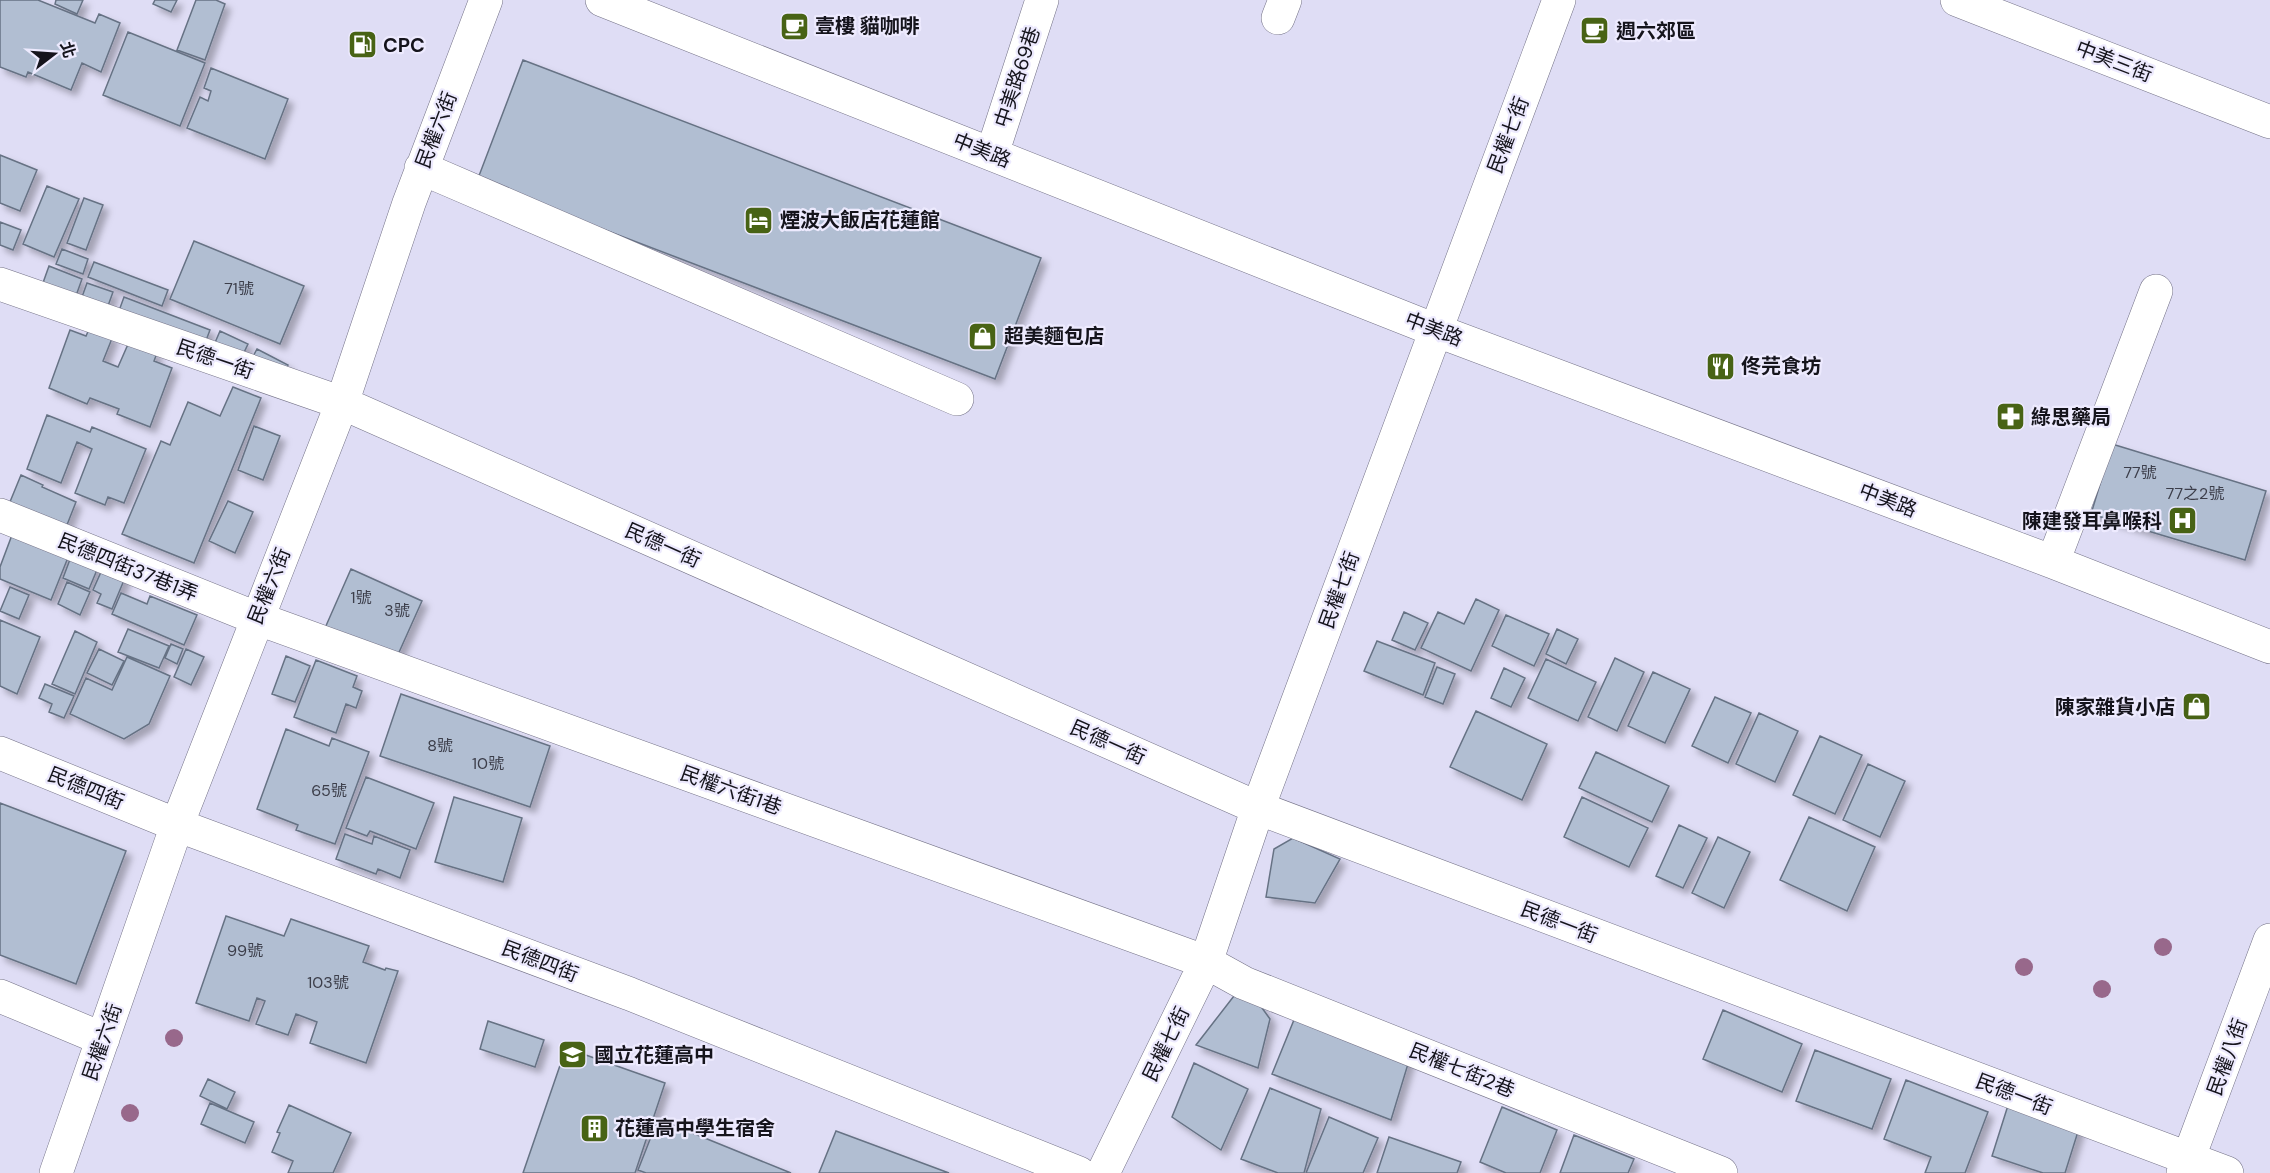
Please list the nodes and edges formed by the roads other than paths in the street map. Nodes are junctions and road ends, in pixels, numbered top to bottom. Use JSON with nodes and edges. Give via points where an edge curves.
{"nodes":[{"id":1,"x":486,"y":0,"type":"edge"},
{"id":2,"x":602,"y":0,"type":"edge"},
{"id":3,"x":1041,"y":0,"type":"edge"},
{"id":4,"x":1559,"y":0,"type":"edge"},
{"id":5,"x":1957,"y":0,"type":"edge"},
{"id":6,"x":2270,"y":122,"type":"edge"},
{"id":7,"x":992,"y":154,"type":"junction"},
{"id":8,"x":422,"y":168,"type":"junction"},
{"id":9,"x":0,"y":284,"type":"edge"},
{"id":10,"x":2156,"y":291,"type":"dead end"},
{"id":11,"x":1435,"y":330,"type":"junction"},
{"id":12,"x":957,"y":399,"type":"dead end"},
{"id":13,"x":342,"y":403,"type":"junction"},
{"id":14,"x":0,"y":515,"type":"edge"},
{"id":15,"x":2053,"y":562,"type":"junction"},
{"id":16,"x":256,"y":618,"type":"junction"},
{"id":17,"x":2270,"y":647,"type":"edge"},
{"id":18,"x":0,"y":753,"type":"edge"},
{"id":19,"x":1258,"y":808,"type":"junction"},
{"id":20,"x":177,"y":825,"type":"junction"},
{"id":21,"x":2270,"y":940,"type":"edge"},
{"id":22,"x":1206,"y":962,"type":"junction"},
{"id":23,"x":0,"y":996,"type":"edge"},
{"id":24,"x":103,"y":1039,"type":"junction"},
{"id":25,"x":2186,"y":1166,"type":"edge"},
{"id":26,"x":56,"y":1173,"type":"edge"},
{"id":27,"x":1079,"y":1173,"type":"edge"},
{"id":28,"x":1103,"y":1173,"type":"edge"},
{"id":29,"x":1721,"y":1173,"type":"edge"},
{"id":30,"x":2227,"y":1173,"type":"edge"}],
"edges":[{"from":1,"to":8,"type":"street","name":"民權六街"},
{"from":2,"to":7,"type":"street","name":"中美路"},
{"from":3,"to":7,"type":"street","name":"中美路69巷"},
{"from":4,"to":11,"type":"street","name":"民權七街"},
{"from":5,"to":6,"type":"street","name":"中美三街"},
{"from":7,"to":11,"type":"street","name":"中美路"},
{"from":8,"to":12,"type":"street"},
{"from":8,"to":13,"type":"street","name":"民權六街"},
{"from":9,"to":13,"type":"street","name":"民德一街"},
{"from":10,"to":15,"type":"street"},
{"from":11,"to":15,"type":"street","name":"中美路"},
{"from":11,"to":19,"type":"street","name":"民權七街"},
{"from":13,"to":16,"type":"street","name":"民權六街"},
{"from":13,"to":19,"type":"street","name":"民德一街"},
{"from":14,"to":16,"type":"street","name":"民德四街37巷1弄"},
{"from":15,"to":17,"type":"street","name":"中美路"},
{"from":16,"to":20,"type":"street","name":"民權六街"},
{"from":16,"to":22,"type":"street","name":"民權六街1巷"},
{"from":18,"to":20,"type":"street","name":"民德四街"},
{"from":19,"to":22,"type":"street","name":"民權七街"},
{"from":19,"to":25,"type":"street","name":"民德一街"},
{"from":20,"to":24,"type":"street","name":"民權六街"},
{"from":20,"to":27,"type":"street","name":"民德四街","via":[[630,994]]},
{"from":21,"to":25,"type":"street","name":"民權八街"},
{"from":22,"to":28,"type":"street","name":"民權七街"},
{"from":22,"to":29,"type":"street","name":"民權七街2巷","via":[[1244,983]]},
{"from":23,"to":24,"type":"street"},
{"from":24,"to":26,"type":"street","name":"民權六街"},
{"from":25,"to":30,"type":"street","name":"民德一街"}]}
